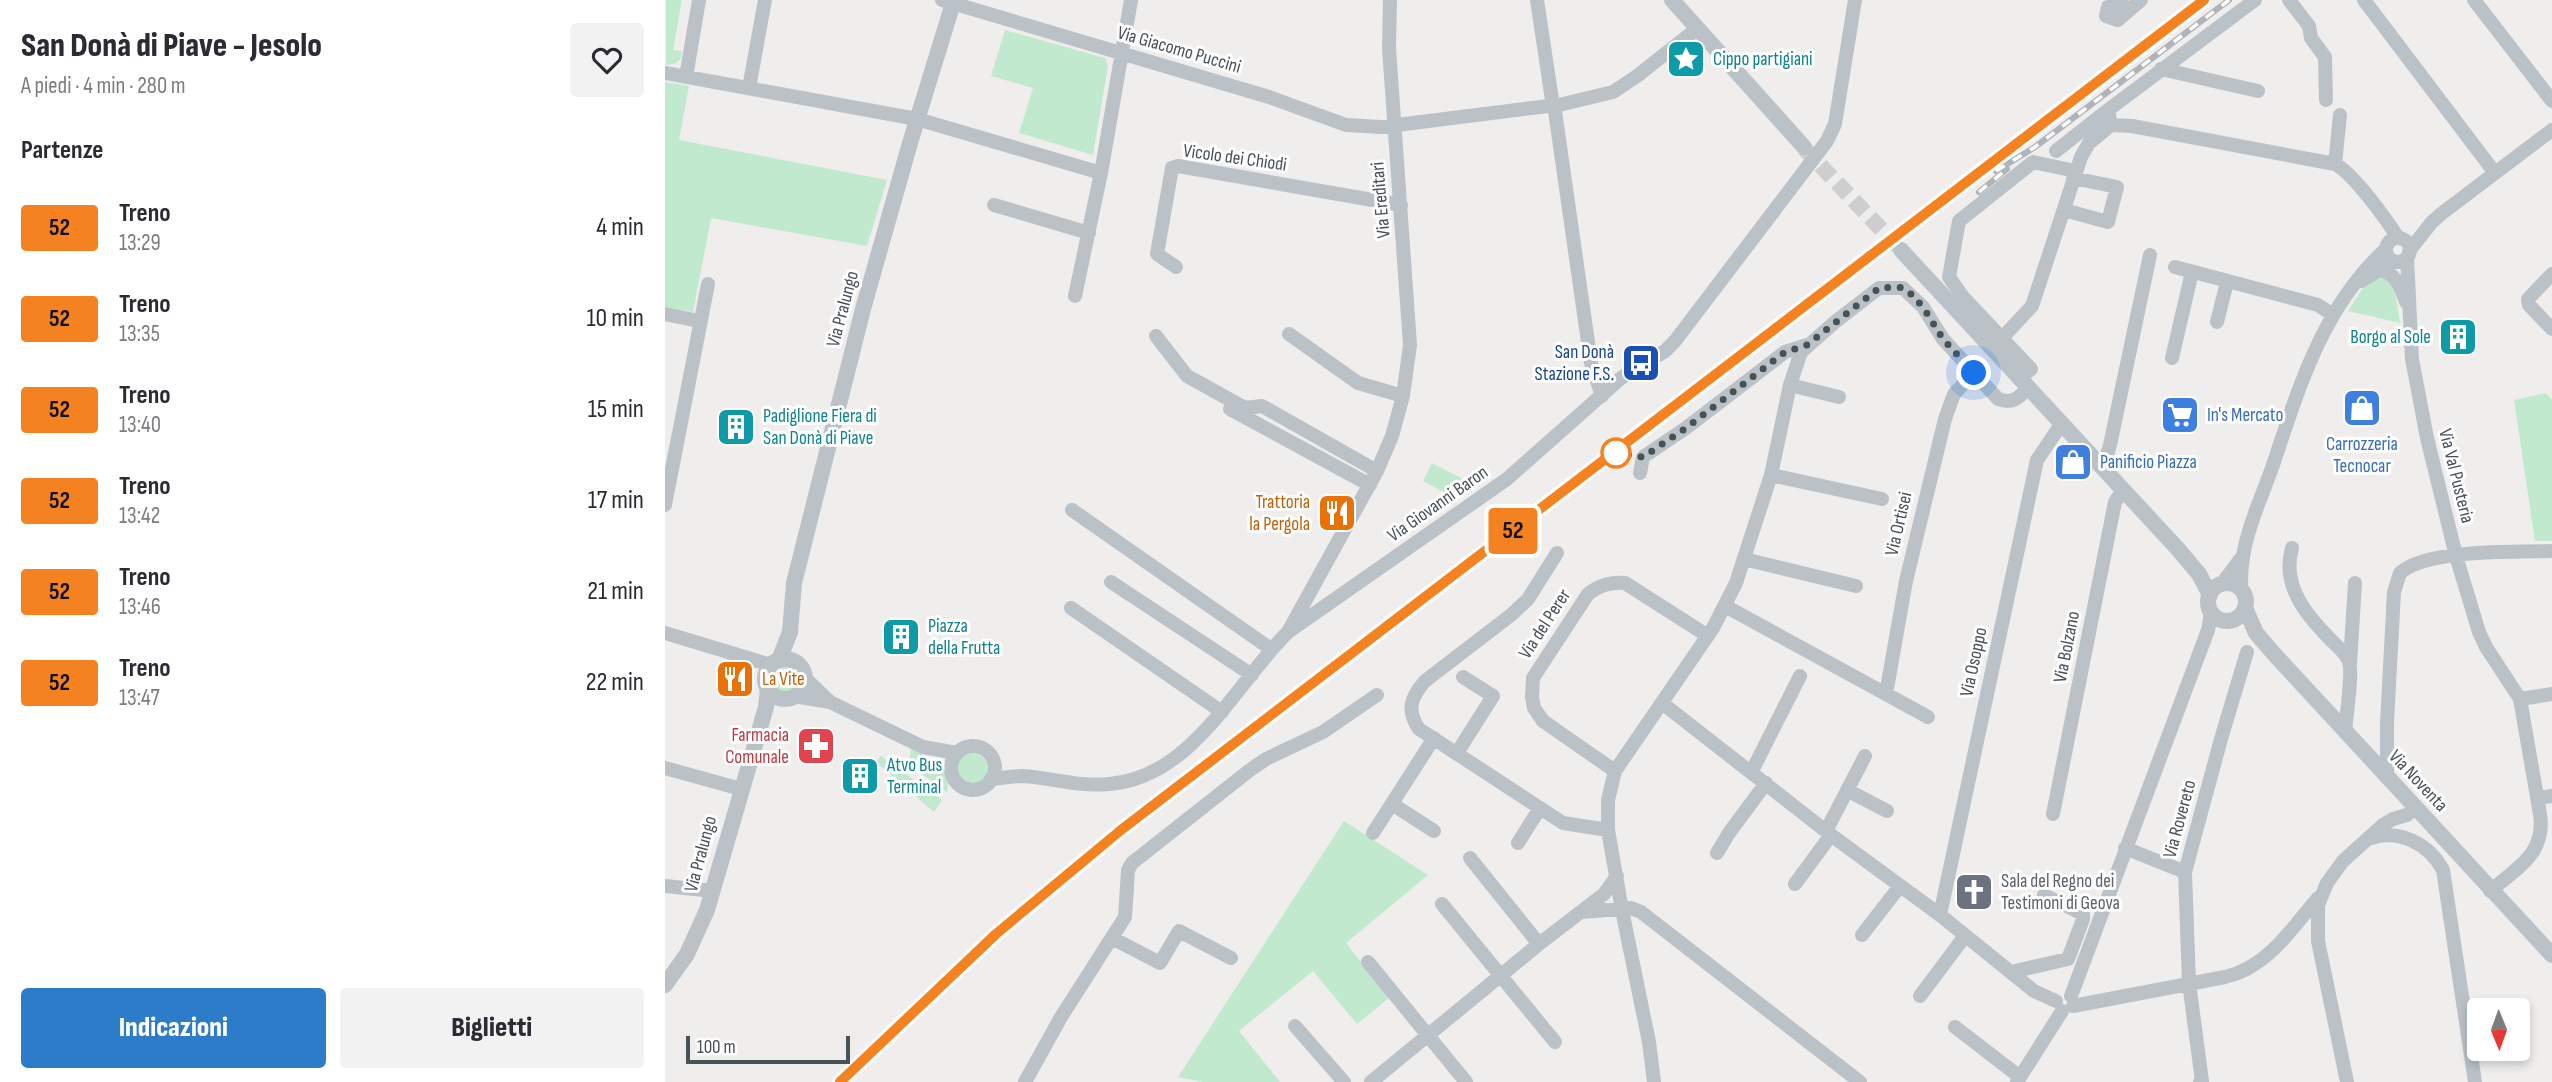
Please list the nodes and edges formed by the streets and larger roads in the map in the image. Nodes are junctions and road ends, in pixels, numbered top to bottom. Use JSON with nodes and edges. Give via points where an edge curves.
{"nodes":[{"id":1,"x":699,"y":0,"type":"edge"},
{"id":2,"x":765,"y":0,"type":"edge"},
{"id":3,"x":1131,"y":0,"type":"edge"},
{"id":4,"x":1390,"y":0,"type":"edge"},
{"id":5,"x":1537,"y":0,"type":"edge"},
{"id":6,"x":1672,"y":0,"type":"edge"},
{"id":7,"x":1855,"y":0,"type":"edge"},
{"id":8,"x":2255,"y":0,"type":"edge"},
{"id":9,"x":2289,"y":0,"type":"edge"},
{"id":10,"x":2364,"y":0,"type":"edge"},
{"id":11,"x":2474,"y":0,"type":"edge"},
{"id":12,"x":950,"y":1,"type":"edge"},
{"id":13,"x":1698,"y":28,"type":"junction"},
{"id":14,"x":1122,"y":54,"type":"junction"},
{"id":15,"x":2161,"y":69,"type":"junction"},
{"id":16,"x":665,"y":73,"type":"edge"},
{"id":17,"x":686,"y":77,"type":"junction"},
{"id":18,"x":748,"y":88,"type":"junction"},
{"id":19,"x":2258,"y":91,"type":"dead end"},
{"id":20,"x":2326,"y":100,"type":"dead end"},
{"id":21,"x":2552,"y":101,"type":"edge"},
{"id":22,"x":1554,"y":105,"type":"junction"},
{"id":23,"x":2108,"y":110,"type":"junction"},
{"id":24,"x":2340,"y":115,"type":"dead end"},
{"id":25,"x":917,"y":119,"type":"junction"},
{"id":26,"x":1394,"y":125,"type":"junction"},
{"id":27,"x":2111,"y":125,"type":"junction"},
{"id":28,"x":2552,"y":130,"type":"edge"},
{"id":29,"x":1804,"y":147,"type":"tunnel mouth"},
{"id":30,"x":2056,"y":152,"type":"dead end"},
{"id":31,"x":2335,"y":164,"type":"junction"},
{"id":32,"x":1101,"y":173,"type":"junction"},
{"id":33,"x":2495,"y":173,"type":"junction"},
{"id":34,"x":2074,"y":174,"type":"junction"},
{"id":35,"x":994,"y":205,"type":"dead end"},
{"id":36,"x":1401,"y":205,"type":"junction"},
{"id":37,"x":2064,"y":209,"type":"junction"},
{"id":38,"x":1089,"y":233,"type":"junction"},
{"id":39,"x":2398,"y":248,"type":"junction"},
{"id":40,"x":1901,"y":250,"type":"tunnel mouth"},
{"id":41,"x":2150,"y":255,"type":"dead end"},
{"id":42,"x":1176,"y":267,"type":"dead end"},
{"id":43,"x":2175,"y":267,"type":"dead end"},
{"id":44,"x":2379,"y":270,"type":"junction"},
{"id":45,"x":2192,"y":272,"type":"junction"},
{"id":46,"x":2552,"y":274,"type":"edge"},
{"id":47,"x":2227,"y":282,"type":"junction"},
{"id":48,"x":708,"y":284,"type":"dead end"},
{"id":49,"x":2349,"y":291,"type":"junction"},
{"id":50,"x":1075,"y":296,"type":"dead end"},
{"id":51,"x":2408,"y":310,"type":"junction"},
{"id":52,"x":665,"y":314,"type":"edge"},
{"id":53,"x":2333,"y":315,"type":"junction"},
{"id":54,"x":699,"y":321,"type":"junction"},
{"id":55,"x":2217,"y":322,"type":"dead end"},
{"id":56,"x":2552,"y":329,"type":"edge"},
{"id":57,"x":1289,"y":334,"type":"dead end"},
{"id":58,"x":1156,"y":336,"type":"dead end"},
{"id":59,"x":2003,"y":337,"type":"junction"},
{"id":60,"x":1807,"y":345,"type":"junction"},
{"id":61,"x":2172,"y":358,"type":"dead end"},
{"id":62,"x":1974,"y":373,"type":"junction"},
{"id":63,"x":2023,"y":384,"type":"junction"},
{"id":64,"x":1790,"y":385,"type":"junction"},
{"id":65,"x":1602,"y":396,"type":"junction"},
{"id":66,"x":1403,"y":397,"type":"junction"},
{"id":67,"x":1839,"y":397,"type":"dead end"},
{"id":68,"x":1214,"y":399,"type":"dead end"},
{"id":69,"x":2062,"y":423,"type":"junction"},
{"id":70,"x":2099,"y":465,"type":"junction"},
{"id":71,"x":1377,"y":471,"type":"junction"},
{"id":72,"x":1640,"y":473,"type":"dead end"},
{"id":73,"x":1771,"y":475,"type":"junction"},
{"id":74,"x":1370,"y":485,"type":"junction"},
{"id":75,"x":2123,"y":490,"type":"junction"},
{"id":76,"x":1882,"y":499,"type":"dead end"},
{"id":77,"x":665,"y":504,"type":"edge"},
{"id":78,"x":1072,"y":510,"type":"dead end"},
{"id":79,"x":2292,"y":548,"type":"dead end"},
{"id":80,"x":2552,"y":551,"type":"edge"},
{"id":81,"x":1557,"y":553,"type":"dead end"},
{"id":82,"x":2243,"y":556,"type":"junction"},
{"id":83,"x":2456,"y":556,"type":"junction"},
{"id":84,"x":1744,"y":559,"type":"junction"},
{"id":85,"x":1111,"y":582,"type":"dead end"},
{"id":86,"x":2355,"y":583,"type":"dead end"},
{"id":87,"x":1856,"y":586,"type":"dead end"},
{"id":88,"x":2217,"y":589,"type":"junction"},
{"id":89,"x":2241,"y":589,"type":"junction"},
{"id":90,"x":1725,"y":606,"type":"junction"},
{"id":91,"x":1071,"y":608,"type":"dead end"},
{"id":92,"x":2224,"y":618,"type":"junction"},
{"id":93,"x":790,"y":632,"type":"junction"},
{"id":94,"x":1288,"y":632,"type":"junction"},
{"id":95,"x":665,"y":633,"type":"edge"},
{"id":96,"x":1708,"y":636,"type":"junction"},
{"id":97,"x":1271,"y":649,"type":"junction"},
{"id":98,"x":2247,"y":652,"type":"dead end"},
{"id":99,"x":775,"y":662,"type":"junction"},
{"id":100,"x":2350,"y":663,"type":"junction"},
{"id":101,"x":801,"y":670,"type":"junction"},
{"id":102,"x":1252,"y":675,"type":"junction"},
{"id":103,"x":1800,"y":676,"type":"dead end"},
{"id":104,"x":1463,"y":677,"type":"dead end"},
{"id":105,"x":768,"y":688,"type":"junction"},
{"id":106,"x":1886,"y":694,"type":"junction"},
{"id":107,"x":2552,"y":694,"type":"edge"},
{"id":108,"x":1377,"y":695,"type":"dead end"},
{"id":109,"x":791,"y":697,"type":"junction"},
{"id":110,"x":2347,"y":699,"type":"junction"},
{"id":111,"x":2520,"y":699,"type":"junction"},
{"id":112,"x":830,"y":702,"type":"junction"},
{"id":113,"x":1663,"y":703,"type":"junction"},
{"id":114,"x":2325,"y":710,"type":"junction"},
{"id":115,"x":1222,"y":712,"type":"junction"},
{"id":116,"x":1928,"y":717,"type":"dead end"},
{"id":117,"x":760,"y":726,"type":"junction"},
{"id":118,"x":2345,"y":732,"type":"junction"},
{"id":119,"x":1434,"y":738,"type":"junction"},
{"id":120,"x":2387,"y":745,"type":"junction"},
{"id":121,"x":923,"y":747,"type":"junction"},
{"id":122,"x":957,"y":753,"type":"junction"},
{"id":123,"x":1457,"y":753,"type":"junction"},
{"id":124,"x":1865,"y":756,"type":"dead end"},
{"id":125,"x":993,"y":760,"type":"junction"},
{"id":126,"x":2371,"y":761,"type":"junction"},
{"id":127,"x":665,"y":768,"type":"edge"},
{"id":128,"x":951,"y":768,"type":"junction"},
{"id":129,"x":1615,"y":771,"type":"junction"},
{"id":130,"x":1752,"y":771,"type":"junction"},
{"id":131,"x":1022,"y":776,"type":"junction"},
{"id":132,"x":991,"y":779,"type":"junction"},
{"id":133,"x":2387,"y":779,"type":"junction"},
{"id":134,"x":1766,"y":783,"type":"junction"},
{"id":135,"x":741,"y":789,"type":"junction"},
{"id":136,"x":1847,"y":790,"type":"junction"},
{"id":137,"x":2545,"y":797,"type":"edge"},
{"id":138,"x":1392,"y":804,"type":"junction"},
{"id":139,"x":1540,"y":808,"type":"junction"},
{"id":140,"x":1887,"y":811,"type":"dead end"},
{"id":141,"x":2411,"y":812,"type":"junction"},
{"id":142,"x":2053,"y":814,"type":"dead end"},
{"id":143,"x":1434,"y":831,"type":"dead end"},
{"id":144,"x":1608,"y":831,"type":"junction"},
{"id":145,"x":1373,"y":833,"type":"dead end"},
{"id":146,"x":1829,"y":833,"type":"junction"},
{"id":147,"x":2371,"y":838,"type":"junction"},
{"id":148,"x":2409,"y":839,"type":"junction"},
{"id":149,"x":1518,"y":843,"type":"dead end"},
{"id":150,"x":2447,"y":843,"type":"junction"},
{"id":151,"x":2125,"y":848,"type":"junction"},
{"id":152,"x":1717,"y":853,"type":"dead end"},
{"id":153,"x":2433,"y":856,"type":"junction"},
{"id":154,"x":1469,"y":858,"type":"dead end"},
{"id":155,"x":2185,"y":872,"type":"junction"},
{"id":156,"x":1616,"y":876,"type":"junction"},
{"id":157,"x":1795,"y":884,"type":"dead end"},
{"id":158,"x":665,"y":886,"type":"edge"},
{"id":159,"x":1900,"y":886,"type":"junction"},
{"id":160,"x":713,"y":891,"type":"junction"},
{"id":161,"x":2490,"y":891,"type":"junction"},
{"id":162,"x":2321,"y":894,"type":"junction"},
{"id":163,"x":2044,"y":895,"type":"dead end"},
{"id":164,"x":1442,"y":904,"type":"dead end"},
{"id":165,"x":1622,"y":910,"type":"junction"},
{"id":166,"x":1582,"y":912,"type":"junction"},
{"id":167,"x":1940,"y":915,"type":"junction"},
{"id":168,"x":1862,"y":935,"type":"dead end"},
{"id":169,"x":1965,"y":936,"type":"junction"},
{"id":170,"x":1112,"y":938,"type":"junction"},
{"id":171,"x":2318,"y":941,"type":"junction"},
{"id":172,"x":1539,"y":944,"type":"junction"},
{"id":173,"x":2274,"y":949,"type":"junction"},
{"id":174,"x":2552,"y":955,"type":"edge"},
{"id":175,"x":1231,"y":958,"type":"dead end"},
{"id":176,"x":1368,"y":962,"type":"dead end"},
{"id":177,"x":2011,"y":972,"type":"junction"},
{"id":178,"x":1501,"y":975,"type":"junction"},
{"id":179,"x":2189,"y":983,"type":"junction"},
{"id":180,"x":665,"y":985,"type":"edge"},
{"id":181,"x":1920,"y":996,"type":"dead end"},
{"id":182,"x":2065,"y":1003,"type":"junction"},
{"id":183,"x":1295,"y":1026,"type":"dead end"},
{"id":184,"x":1955,"y":1027,"type":"dead end"},
{"id":185,"x":1428,"y":1035,"type":"junction"},
{"id":186,"x":1555,"y":1042,"type":"dead end"},
{"id":187,"x":2019,"y":1079,"type":"edge"},
{"id":188,"x":1025,"y":1082,"type":"edge"},
{"id":189,"x":1344,"y":1082,"type":"edge"},
{"id":190,"x":1371,"y":1082,"type":"edge"},
{"id":191,"x":1467,"y":1082,"type":"edge"},
{"id":192,"x":1654,"y":1082,"type":"edge"},
{"id":193,"x":1860,"y":1082,"type":"edge"},
{"id":194,"x":2200,"y":1082,"type":"edge"},
{"id":195,"x":2347,"y":1082,"type":"edge"},
{"id":196,"x":2475,"y":1082,"type":"edge"}],
"edges":[{"from":1,"to":17,"type":"street"},
{"from":2,"to":18,"type":"street"},
{"from":3,"to":14,"type":"street"},
{"from":4,"to":26,"type":"street","name":"Via Ereditari","via":[[1388,48]]},
{"from":5,"to":22,"type":"street"},
{"from":6,"to":13,"type":"street"},
{"from":7,"to":65,"type":"street","name":"Via Giovanni Baron","via":[[1835,124],[1827,141],[1675,341]]},
{"from":8,"to":15,"type":"street"},
{"from":9,"to":20,"type":"street","via":[[2325,57]]},
{"from":10,"to":33,"type":"street"},
{"from":11,"to":21,"type":"street"},
{"from":12,"to":14,"type":"street","name":"Via Giacomo Puccini"},
{"from":12,"to":25,"type":"street","name":"Via Pralungo"},
{"from":13,"to":22,"type":"street","name":"Via Giacomo Puccini","via":[[1613,92]]},
{"from":13,"to":29,"type":"street"},
{"from":14,"to":26,"type":"street","name":"Via Giacomo Puccini","via":[[1346,125]]},
{"from":14,"to":32,"type":"street"},
{"from":15,"to":19,"type":"street"},
{"from":15,"to":23,"type":"street"},
{"from":16,"to":17,"type":"street"},
{"from":17,"to":18,"type":"street"},
{"from":18,"to":25,"type":"street"},
{"from":22,"to":26,"type":"street","name":"Via Giacomo Puccini"},
{"from":22,"to":65,"type":"street","via":[[1586,333]]},
{"from":23,"to":27,"type":"street"},
{"from":23,"to":30,"type":"street"},
{"from":24,"to":31,"type":"street"},
{"from":25,"to":32,"type":"street"},
{"from":25,"to":93,"type":"street","name":"Via Pralungo","via":[[863,309],[794,583]]},
{"from":26,"to":36,"type":"street","name":"Via Ereditari"},
{"from":27,"to":31,"type":"street"},
{"from":27,"to":34,"type":"street","via":[[2089,143]]},
{"from":28,"to":33,"type":"street"},
{"from":31,"to":39,"type":"street","via":[[2344,169],[2381,217]]},
{"from":32,"to":38,"type":"street"},
{"from":33,"to":39,"type":"street"},
{"from":34,"to":37,"type":"street"},
{"from":34,"to":37,"type":"street","via":[[2117,187],[2108,222]]},
{"from":34,"to":59,"type":"street","via":[[2033,162],[1959,221],[1949,277]]},
{"from":35,"to":38,"type":"street"},
{"from":36,"to":42,"type":"street","name":"Vicolo dei Chiodi","via":[[1178,166],[1172,168],[1157,254]]},
{"from":36,"to":66,"type":"street","name":"Via Ereditari","via":[[1410,345]]},
{"from":37,"to":59,"type":"street","via":[[2032,306]]},
{"from":38,"to":50,"type":"street"},
{"from":39,"to":44,"type":"street"},
{"from":39,"to":49,"type":"street","via":[[2369,264]]},
{"from":39,"to":51,"type":"street","name":"Via Val Pusteria"},
{"from":40,"to":63,"type":"street"},
{"from":41,"to":70,"type":"street","via":[[2111,445]]},
{"from":43,"to":45,"type":"street"},
{"from":44,"to":49,"type":"street"},
{"from":44,"to":51,"type":"street","name":"Via Val Pusteria","via":[[2394,277]]},
{"from":45,"to":47,"type":"street"},
{"from":45,"to":61,"type":"street"},
{"from":46,"to":56,"type":"street","via":[[2528,299]]},
{"from":47,"to":53,"type":"street","via":[[2318,305]]},
{"from":47,"to":55,"type":"street"},
{"from":48,"to":54,"type":"street"},
{"from":49,"to":53,"type":"street"},
{"from":51,"to":83,"type":"street","name":"Via Val Pusteria","via":[[2419,403]]},
{"from":52,"to":54,"type":"street"},
{"from":53,"to":82,"type":"street","via":[[2304,373]]},
{"from":54,"to":77,"type":"street"},
{"from":57,"to":66,"type":"street","via":[[1358,383]]},
{"from":58,"to":71,"type":"street","via":[[1188,376],[1245,408],[1262,406]]},
{"from":59,"to":63,"type":"street","via":[[2031,369]]},
{"from":60,"to":62,"type":"street","via":[[1879,288],[1903,288]]},
{"from":60,"to":64,"type":"street"},
{"from":60,"to":72,"type":"street","via":[[1785,352],[1643,457]]},
{"from":62,"to":63,"type":"street","via":[[1998,399],[2008,402],[2015,401]]},
{"from":62,"to":106,"type":"street","name":"Via Ortisei","via":[[1954,394],[1945,419],[1912,556]]},
{"from":63,"to":69,"type":"street"},
{"from":64,"to":67,"type":"street"},
{"from":64,"to":73,"type":"street"},
{"from":65,"to":94,"type":"street","name":"Via Giovanni Baron","via":[[1507,479]]},
{"from":66,"to":71,"type":"street","name":"Via Ereditari"},
{"from":68,"to":74,"type":"street"},
{"from":69,"to":70,"type":"street"},
{"from":69,"to":167,"type":"street","name":"Via Osoppo","via":[[2037,460]]},
{"from":70,"to":75,"type":"street"},
{"from":71,"to":74,"type":"street","name":"Via Ereditari"},
{"from":73,"to":76,"type":"street"},
{"from":73,"to":84,"type":"street"},
{"from":74,"to":94,"type":"street","name":"Via Ereditari"},
{"from":75,"to":88,"type":"street"},
{"from":75,"to":142,"type":"street","name":"Via Bolzano","via":[[2115,502]]},
{"from":78,"to":97,"type":"street"},
{"from":79,"to":100,"type":"street","via":[[2290,568],[2298,601]]},
{"from":80,"to":83,"type":"street"},
{"from":81,"to":119,"type":"street","name":"Via del Perer","via":[[1528,599],[1415,692],[1410,704],[1413,720]]},
{"from":82,"to":88,"type":"street"},
{"from":82,"to":89,"type":"street"},
{"from":83,"to":111,"type":"street","name":"Via Val Pusteria","via":[[2486,648]]},
{"from":83,"to":120,"type":"street","via":[[2407,567],[2396,582]]},
{"from":84,"to":87,"type":"street"},
{"from":84,"to":90,"type":"street"},
{"from":85,"to":102,"type":"street"},
{"from":86,"to":100,"type":"street"},
{"from":88,"to":89,"type":"street","via":[[2232,584]]},
{"from":88,"to":92,"type":"street","via":[[2209,605]]},
{"from":89,"to":92,"type":"street","via":[[2245,598]]},
{"from":90,"to":96,"type":"street"},
{"from":90,"to":106,"type":"street"},
{"from":91,"to":115,"type":"street"},
{"from":92,"to":114,"type":"street","name":"Via Noventa","via":[[2256,633]]},
{"from":92,"to":151,"type":"street"},
{"from":93,"to":99,"type":"street","name":"Via Pralungo"},
{"from":93,"to":101,"type":"street","name":"Via Pralungo"},
{"from":94,"to":97,"type":"street","name":"Via Ereditari"},
{"from":95,"to":99,"type":"street"},
{"from":96,"to":113,"type":"street"},
{"from":96,"to":129,"type":"street","name":"Via del Perer","via":[[1625,583],[1611,582],[1588,594],[1533,678],[1532,697],[1543,721]]},
{"from":97,"to":102,"type":"street","name":"Via Ereditari"},
{"from":98,"to":155,"type":"street","name":"Via Rovereto"},
{"from":99,"to":101,"type":"street","via":[[789,659]]},
{"from":99,"to":105,"type":"street","name":"Via Pralungo","via":[[766,677]]},
{"from":100,"to":110,"type":"street"},
{"from":101,"to":109,"type":"street","name":"Via Pralungo","via":[[803,688]]},
{"from":101,"to":112,"type":"street","name":"Via Ereditari"},
{"from":102,"to":115,"type":"street","name":"Via Ereditari"},
{"from":103,"to":130,"type":"street"},
{"from":104,"to":123,"type":"street","via":[[1493,696]]},
{"from":105,"to":109,"type":"street","via":[[777,696]]},
{"from":105,"to":117,"type":"street","name":"Via Pralungo"},
{"from":106,"to":116,"type":"street"},
{"from":107,"to":111,"type":"street"},
{"from":108,"to":170,"type":"street","via":[[1323,732],[1266,759],[1132,863],[1125,917]]},
{"from":109,"to":112,"type":"street","name":"Via Ereditari"},
{"from":109,"to":117,"type":"street","name":"Via Pralungo"},
{"from":110,"to":114,"type":"street"},
{"from":110,"to":118,"type":"street"},
{"from":111,"to":137,"type":"street"},
{"from":112,"to":121,"type":"street","name":"Via Ereditari"},
{"from":113,"to":129,"type":"street"},
{"from":113,"to":130,"type":"street"},
{"from":114,"to":118,"type":"street","name":"Via Noventa"},
{"from":115,"to":131,"type":"street","name":"Via Ereditari","via":[[1168,763],[1138,779],[1087,786]]},
{"from":117,"to":135,"type":"street","name":"Via Pralungo"},
{"from":118,"to":126,"type":"street","name":"Via Noventa"},
{"from":119,"to":123,"type":"street","name":"Via del Perer"},
{"from":119,"to":138,"type":"street"},
{"from":120,"to":126,"type":"street"},
{"from":120,"to":133,"type":"street"},
{"from":121,"to":122,"type":"street","name":"Via Ereditari"},
{"from":121,"to":128,"type":"street","name":"Via Ereditari"},
{"from":122,"to":125,"type":"street","name":"Via Ereditari","via":[[975,747]]},
{"from":122,"to":128,"type":"street"},
{"from":123,"to":139,"type":"street","name":"Via del Perer"},
{"from":124,"to":136,"type":"street"},
{"from":125,"to":131,"type":"street","name":"Via Ereditari"},
{"from":125,"to":132,"type":"street"},
{"from":126,"to":133,"type":"street","name":"Via Noventa"},
{"from":127,"to":135,"type":"street"},
{"from":128,"to":132,"type":"street","name":"Via Ereditari","via":[[956,782],[967,789],[979,789]]},
{"from":129,"to":144,"type":"street","via":[[1608,800]]},
{"from":130,"to":134,"type":"street"},
{"from":131,"to":132,"type":"street","name":"Via Ereditari"},
{"from":133,"to":141,"type":"street","name":"Via Noventa"},
{"from":134,"to":146,"type":"street"},
{"from":134,"to":152,"type":"street"},
{"from":135,"to":160,"type":"street","name":"Via Pralungo"},
{"from":136,"to":140,"type":"street"},
{"from":136,"to":146,"type":"street"},
{"from":137,"to":161,"type":"street","via":[[2537,848]]},
{"from":138,"to":143,"type":"street"},
{"from":138,"to":145,"type":"street"},
{"from":139,"to":144,"type":"street","name":"Via del Perer","via":[[1563,823]]},
{"from":139,"to":149,"type":"street"},
{"from":141,"to":147,"type":"street","via":[[2393,819]]},
{"from":141,"to":148,"type":"street"},
{"from":141,"to":150,"type":"street","name":"Via Noventa"},
{"from":144,"to":156,"type":"street"},
{"from":146,"to":157,"type":"street"},
{"from":146,"to":159,"type":"street"},
{"from":147,"to":148,"type":"street"},
{"from":147,"to":162,"type":"street","via":[[2343,861]]},
{"from":148,"to":153,"type":"street"},
{"from":150,"to":153,"type":"street"},
{"from":150,"to":161,"type":"street","name":"Via Noventa"},
{"from":151,"to":155,"type":"street"},
{"from":151,"to":182,"type":"street"},
{"from":153,"to":196,"type":"street","via":[[2446,883]]},
{"from":154,"to":172,"type":"street"},
{"from":155,"to":179,"type":"street","name":"Via Rovereto"},
{"from":156,"to":165,"type":"street"},
{"from":156,"to":166,"type":"street","via":[[1604,894]]},
{"from":158,"to":160,"type":"street"},
{"from":159,"to":167,"type":"street"},
{"from":159,"to":168,"type":"street"},
{"from":160,"to":180,"type":"street","name":"Via Pralungo","via":[[699,932]]},
{"from":161,"to":174,"type":"street","name":"Via Noventa"},
{"from":162,"to":171,"type":"street","via":[[2316,914]]},
{"from":162,"to":173,"type":"street"},
{"from":163,"to":177,"type":"street","via":[[2083,914],[2068,959]]},
{"from":164,"to":178,"type":"street"},
{"from":165,"to":166,"type":"street"},
{"from":165,"to":192,"type":"street"},
{"from":165,"to":193,"type":"street","via":[[1641,912]]},
{"from":166,"to":172,"type":"street"},
{"from":167,"to":169,"type":"street"},
{"from":169,"to":177,"type":"street"},
{"from":169,"to":181,"type":"street"},
{"from":170,"to":175,"type":"street","via":[[1160,964],[1179,931]]},
{"from":170,"to":188,"type":"street"},
{"from":171,"to":173,"type":"street","via":[[2304,933]]},
{"from":171,"to":195,"type":"street"},
{"from":172,"to":178,"type":"street"},
{"from":173,"to":179,"type":"street","via":[[2246,971]]},
{"from":176,"to":185,"type":"street"},
{"from":177,"to":182,"type":"street","via":[[2034,991]]},
{"from":178,"to":185,"type":"street"},
{"from":178,"to":186,"type":"street"},
{"from":179,"to":182,"type":"street"},
{"from":179,"to":194,"type":"street","name":"Via Rovereto"},
{"from":182,"to":187,"type":"street"},
{"from":183,"to":189,"type":"street"},
{"from":184,"to":187,"type":"street"},
{"from":185,"to":190,"type":"street"},
{"from":185,"to":191,"type":"street"}]}
